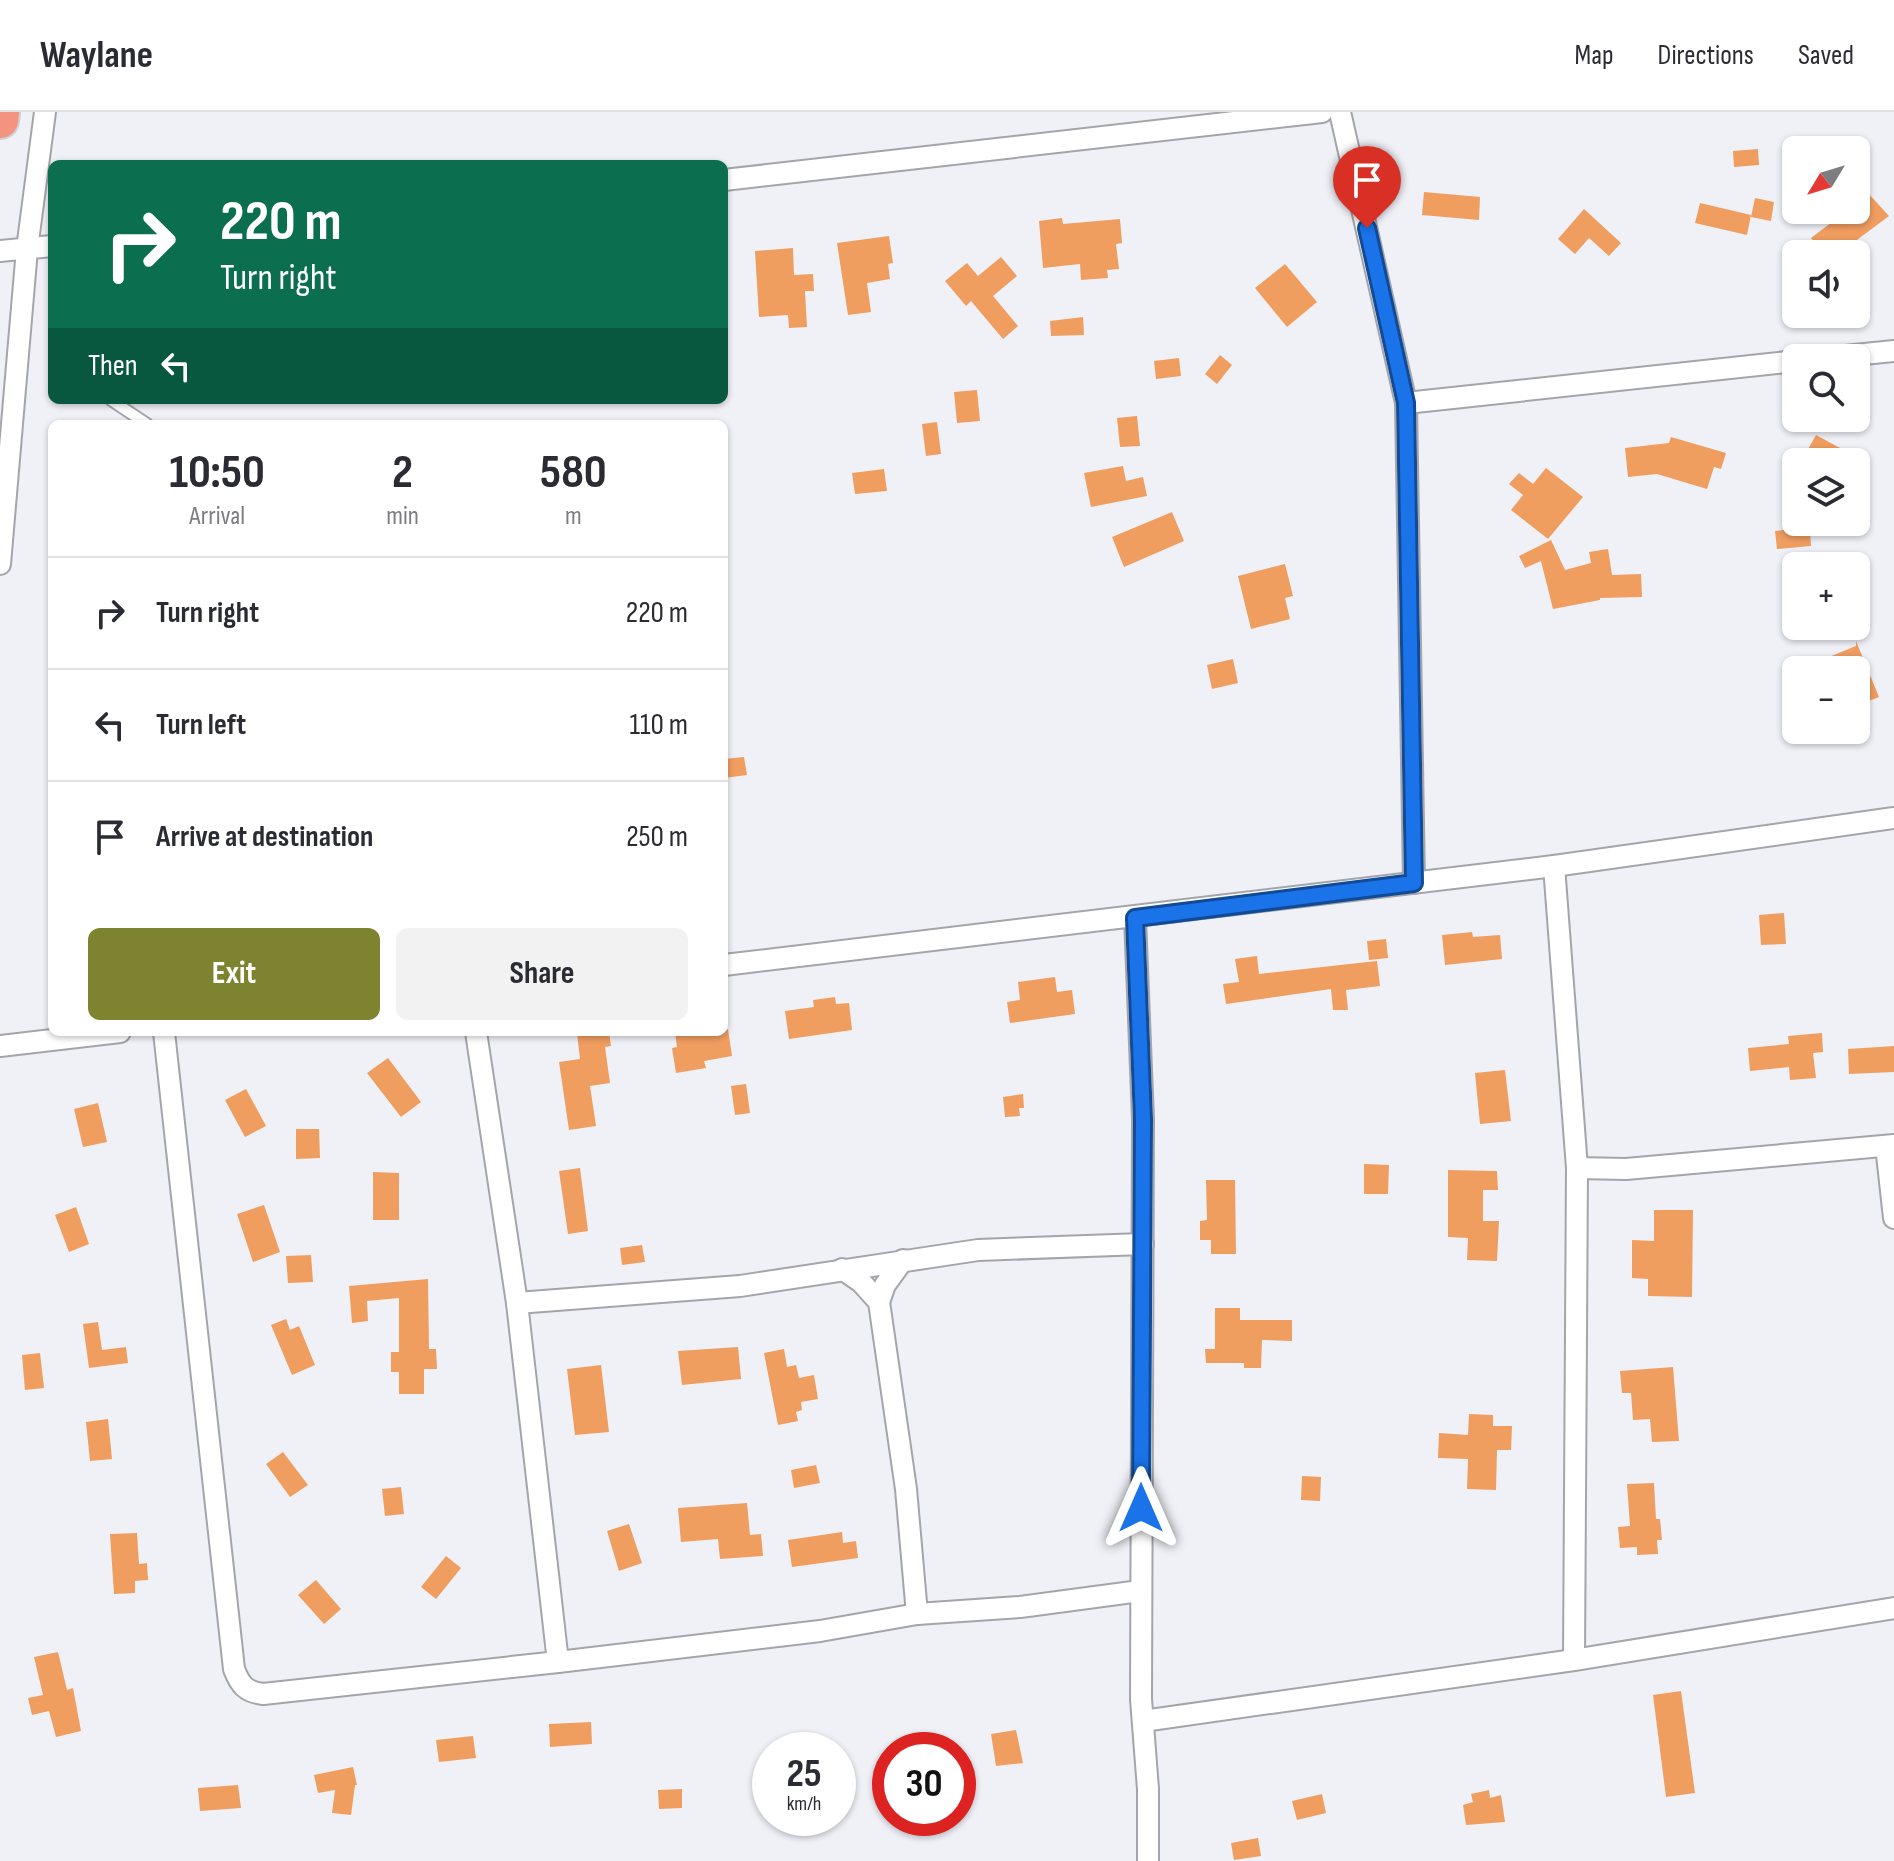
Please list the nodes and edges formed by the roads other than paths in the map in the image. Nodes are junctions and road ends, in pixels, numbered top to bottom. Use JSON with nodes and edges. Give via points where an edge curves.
{"nodes":[{"id":1,"x":1,"y":112,"type":"edge"},
{"id":2,"x":45,"y":112,"type":"edge"},
{"id":3,"x":1322,"y":112,"type":"edge"},
{"id":4,"x":1340,"y":112,"type":"edge"},
{"id":5,"x":0,"y":120,"type":"edge"},
{"id":6,"x":728,"y":180,"type":"edge"},
{"id":7,"x":48,"y":246,"type":"edge"},
{"id":8,"x":27,"y":249,"type":"junction"},
{"id":9,"x":0,"y":251,"type":"edge"},
{"id":10,"x":1894,"y":351,"type":"edge"},
{"id":11,"x":1870,"y":353,"type":"edge"},
{"id":12,"x":1782,"y":363,"type":"edge"},
{"id":13,"x":1406,"y":403,"type":"junction"},
{"id":14,"x":117,"y":404,"type":"edge"},
{"id":15,"x":141,"y":420,"type":"edge"},
{"id":16,"x":0,"y":564,"type":"edge"},
{"id":17,"x":1894,"y":818,"type":"edge"},
{"id":18,"x":1554,"y":866,"type":"junction"},
{"id":19,"x":1414,"y":883,"type":"junction"},
{"id":20,"x":1135,"y":918,"type":"junction"},
{"id":21,"x":728,"y":965,"type":"edge"},
{"id":22,"x":86,"y":1036,"type":"edge"},
{"id":23,"x":164,"y":1036,"type":"edge"},
{"id":24,"x":477,"y":1036,"type":"edge"},
{"id":25,"x":0,"y":1046,"type":"edge"},
{"id":26,"x":1890,"y":1146,"type":"edge"},
{"id":27,"x":1577,"y":1168,"type":"junction"},
{"id":28,"x":1894,"y":1218,"type":"edge"},
{"id":29,"x":1143,"y":1244,"type":"junction"},
{"id":30,"x":903,"y":1260,"type":"junction"},
{"id":31,"x":842,"y":1269,"type":"junction"},
{"id":32,"x":879,"y":1302,"type":"junction"},
{"id":33,"x":517,"y":1303,"type":"junction"},
{"id":34,"x":1140,"y":1591,"type":"junction"},
{"id":35,"x":1894,"y":1608,"type":"edge"},
{"id":36,"x":917,"y":1614,"type":"junction"},
{"id":37,"x":1574,"y":1660,"type":"junction"},
{"id":38,"x":558,"y":1662,"type":"junction"},
{"id":39,"x":1143,"y":1721,"type":"junction"},
{"id":40,"x":1148,"y":1861,"type":"edge"}],
"edges":[{"from":1,"to":5,"type":"highway"},
{"from":2,"to":8,"type":"street"},
{"from":3,"to":6,"type":"street"},
{"from":4,"to":13,"type":"street"},
{"from":7,"to":8,"type":"street"},
{"from":8,"to":9,"type":"street"},
{"from":8,"to":16,"type":"street"},
{"from":10,"to":11,"type":"street"},
{"from":12,"to":13,"type":"street"},
{"from":13,"to":19,"type":"street"},
{"from":14,"to":15,"type":"lane"},
{"from":17,"to":18,"type":"street"},
{"from":18,"to":19,"type":"street"},
{"from":18,"to":27,"type":"street"},
{"from":19,"to":20,"type":"street"},
{"from":20,"to":21,"type":"street"},
{"from":20,"to":29,"type":"street"},
{"from":22,"to":25,"type":"street"},
{"from":23,"to":38,"type":"street","via":[[234,1669],[240,1683],[263,1694]]},
{"from":24,"to":33,"type":"street"},
{"from":26,"to":27,"type":"street","via":[[1626,1169]]},
{"from":26,"to":28,"type":"street"},
{"from":27,"to":37,"type":"street"},
{"from":29,"to":30,"type":"street","via":[[978,1250]]},
{"from":29,"to":34,"type":"street"},
{"from":30,"to":31,"type":"street"},
{"from":30,"to":32,"type":"street"},
{"from":31,"to":32,"type":"street"},
{"from":31,"to":33,"type":"street","via":[[740,1286]]},
{"from":32,"to":36,"type":"street","via":[[906,1489]]},
{"from":33,"to":38,"type":"street"},
{"from":34,"to":36,"type":"street"},
{"from":34,"to":39,"type":"street"},
{"from":35,"to":37,"type":"street"},
{"from":36,"to":38,"type":"street"},
{"from":37,"to":39,"type":"street"},
{"from":39,"to":40,"type":"street"}]}
